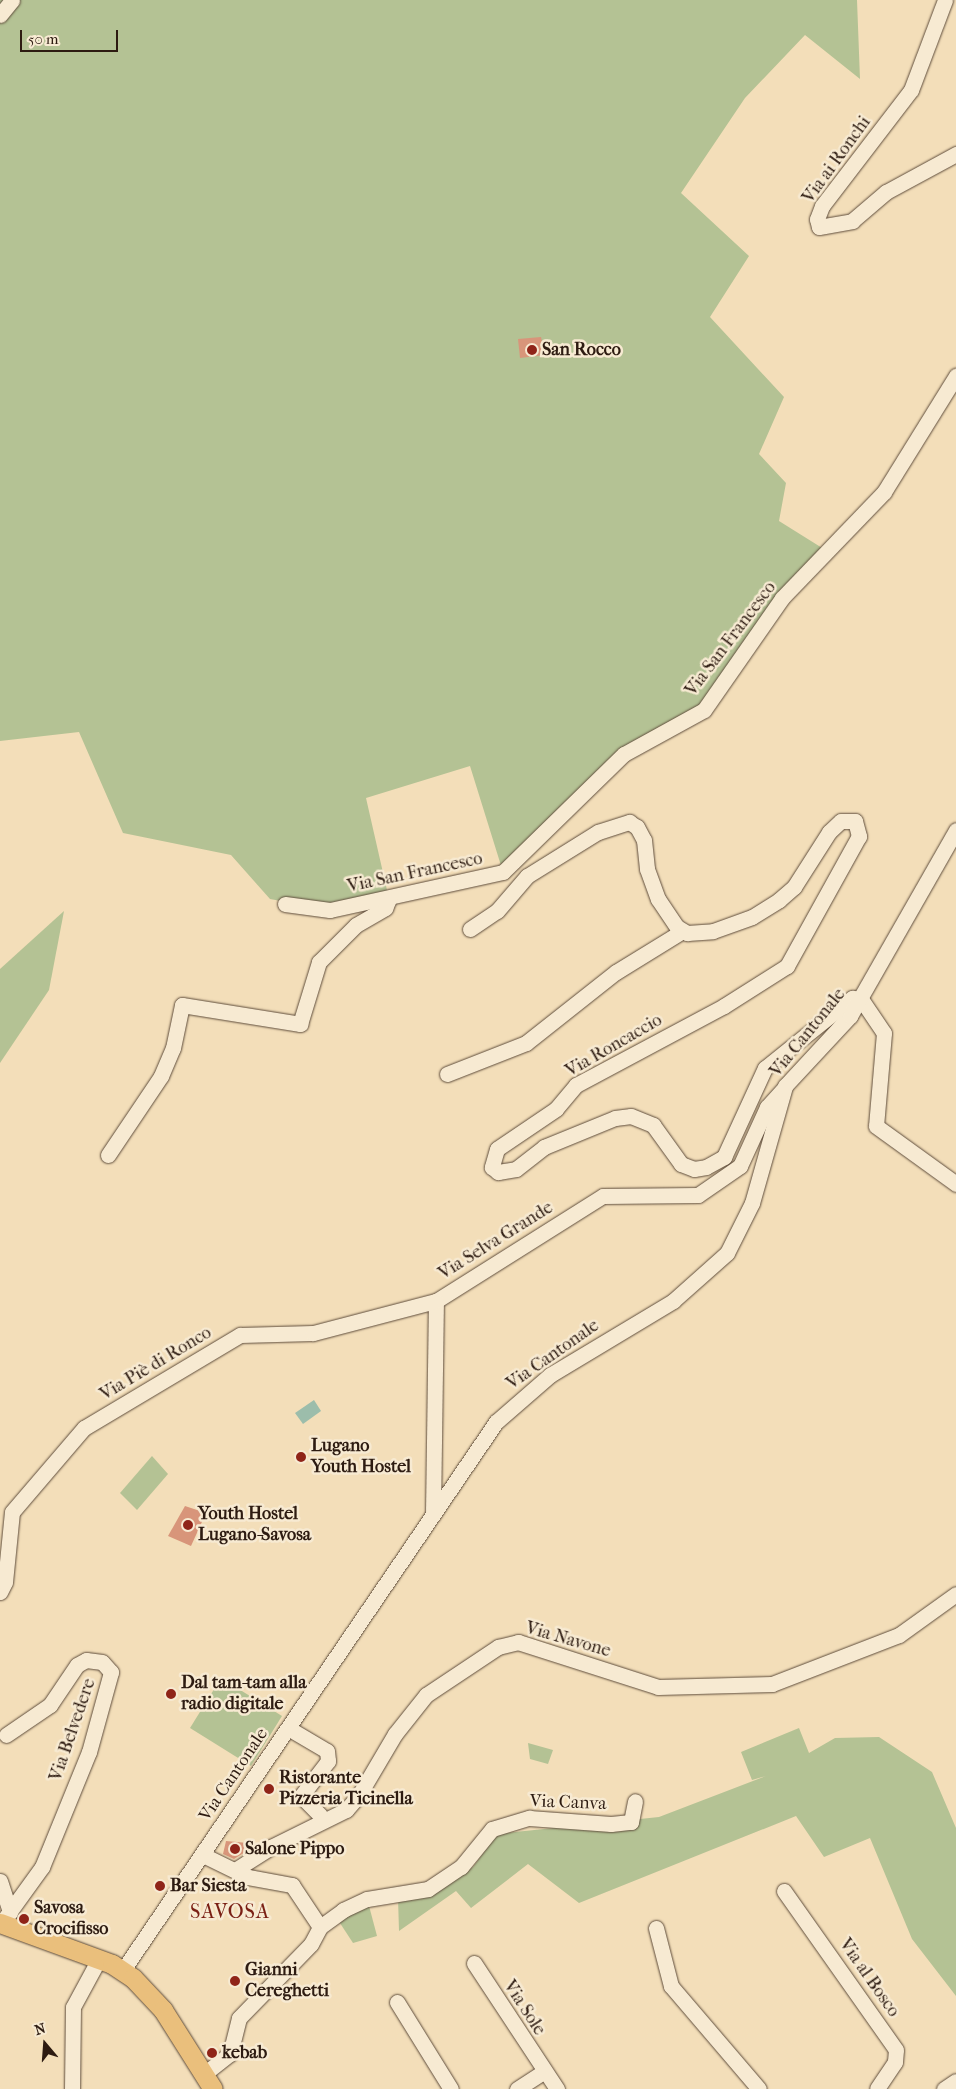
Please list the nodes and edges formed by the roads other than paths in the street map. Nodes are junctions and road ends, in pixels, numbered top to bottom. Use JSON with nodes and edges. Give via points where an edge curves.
{"nodes":[{"id":1,"x":12,"y":0,"type":"edge"},
{"id":2,"x":945,"y":0,"type":"edge"},
{"id":3,"x":0,"y":15,"type":"edge"},
{"id":4,"x":956,"y":154,"type":"edge"},
{"id":5,"x":956,"y":376,"type":"edge"},
{"id":6,"x":956,"y":830,"type":"edge"},
{"id":7,"x":389,"y":899,"type":"junction"},
{"id":8,"x":285,"y":904,"type":"dead end"},
{"id":9,"x":470,"y":929,"type":"dead end"},
{"id":10,"x":681,"y":932,"type":"junction"},
{"id":11,"x":861,"y":999,"type":"junction"},
{"id":12,"x":447,"y":1074,"type":"dead end"},
{"id":13,"x":785,"y":1086,"type":"junction"},
{"id":14,"x":108,"y":1155,"type":"dead end"},
{"id":15,"x":956,"y":1184,"type":"edge"},
{"id":16,"x":436,"y":1301,"type":"junction"},
{"id":17,"x":433,"y":1513,"type":"junction"},
{"id":18,"x":0,"y":1592,"type":"edge"},
{"id":19,"x":956,"y":1594,"type":"edge"},
{"id":20,"x":288,"y":1728,"type":"junction"},
{"id":21,"x":6,"y":1735,"type":"dead end"},
{"id":22,"x":635,"y":1801,"type":"dead end"},
{"id":23,"x":320,"y":1816,"type":"dead end"},
{"id":24,"x":203,"y":1854,"type":"junction"},
{"id":25,"x":235,"y":1870,"type":"junction"},
{"id":26,"x":0,"y":1881,"type":"edge"},
{"id":27,"x":784,"y":1891,"type":"dead end"},
{"id":28,"x":3,"y":1921,"type":"edge"},
{"id":29,"x":320,"y":1927,"type":"junction"},
{"id":30,"x":656,"y":1928,"type":"dead end"},
{"id":31,"x":99,"y":1959,"type":"junction"},
{"id":32,"x":474,"y":1963,"type":"dead end"},
{"id":33,"x":123,"y":1970,"type":"junction"},
{"id":34,"x":397,"y":2002,"type":"dead end"},
{"id":35,"x":545,"y":2071,"type":"junction"},
{"id":36,"x":956,"y":2081,"type":"edge"},
{"id":37,"x":208,"y":2082,"type":"edge"},
{"id":38,"x":72,"y":2089,"type":"edge"},
{"id":39,"x":451,"y":2089,"type":"edge"},
{"id":40,"x":517,"y":2089,"type":"edge"},
{"id":41,"x":557,"y":2089,"type":"edge"},
{"id":42,"x":759,"y":2089,"type":"edge"},
{"id":43,"x":877,"y":2089,"type":"edge"},
{"id":44,"x":944,"y":2089,"type":"edge"}],
"edges":[{"from":1,"to":3,"type":"street"},
{"from":2,"to":4,"type":"street","name":"Via ai Ronchi","via":[[911,90],[822,206],[819,227],[852,221],[886,192]]},
{"from":5,"to":7,"type":"street","name":"Via San Francesco","via":[[884,492],[782,598],[704,710],[624,754],[503,872]]},
{"from":6,"to":11,"type":"street","name":"Via Cantonale"},
{"from":7,"to":8,"type":"street","name":"Via San Francesco","via":[[330,910]]},
{"from":7,"to":14,"type":"street","via":[[385,908],[356,925],[319,962],[300,1024],[182,1005],[173,1048],[161,1076]]},
{"from":9,"to":10,"type":"street","via":[[497,911],[527,876],[598,832],[629,822],[637,827],[644,840],[647,869],[658,899]]},
{"from":10,"to":11,"type":"street","name":"Via Roncaccio","via":[[713,931],[752,917],[794,887],[836,825],[849,820],[859,826],[859,836],[787,966],[724,1006],[576,1085],[556,1109],[498,1150],[492,1167],[498,1172],[516,1170],[544,1147],[615,1118],[631,1116],[653,1125],[681,1164],[694,1169],[706,1167],[728,1151],[765,1068],[842,1002]]},
{"from":10,"to":12,"type":"street","name":"Via Roncaccio","via":[[616,972],[526,1043]]},
{"from":11,"to":13,"type":"street","name":"Via Cantonale","via":[[812,1060]]},
{"from":11,"to":15,"type":"street","via":[[884,1033],[876,1126]]},
{"from":13,"to":16,"type":"street","name":"Via Selva Grande","via":[[767,1107],[740,1166],[698,1195],[603,1196]]},
{"from":13,"to":17,"type":"street","name":"Via Cantonale","via":[[752,1204],[727,1253],[673,1301],[607,1338],[526,1393],[496,1422]]},
{"from":16,"to":17,"type":"street","name":"Via Selva Grande"},
{"from":16,"to":18,"type":"street","name":"Via Piè di Ronco","via":[[313,1333],[240,1335],[84,1428],[12,1512],[5,1582]]},
{"from":17,"to":20,"type":"street","name":"Via Cantonale"},
{"from":19,"to":25,"type":"street","name":"Via Navone","via":[[899,1635],[772,1684],[658,1687],[518,1642],[498,1647],[426,1695],[395,1734],[359,1796],[346,1810],[271,1847]]},
{"from":20,"to":23,"type":"street","via":[[327,1752],[328,1761],[301,1796]]},
{"from":20,"to":24,"type":"street","name":"Via Cantonale"},
{"from":21,"to":28,"type":"street","name":"Via Belvedere","via":[[50,1706],[77,1666],[86,1660],[102,1662],[112,1672],[89,1752],[42,1867]]},
{"from":22,"to":29,"type":"street","name":"Via Canva","via":[[631,1822],[611,1824],[529,1818],[492,1829],[461,1867],[428,1889],[367,1899]]},
{"from":24,"to":25,"type":"street"},
{"from":24,"to":33,"type":"street","name":"Via Cantonale"},
{"from":25,"to":29,"type":"street","via":[[248,1877],[292,1885]]},
{"from":26,"to":28,"type":"street"},
{"from":27,"to":43,"type":"street","name":"Via al Bosco","via":[[896,2050],[895,2062]]},
{"from":28,"to":31,"type":"main road"},
{"from":29,"to":37,"type":"street","name":"Via Canva","via":[[311,1944],[239,2018],[230,2054]]},
{"from":30,"to":42,"type":"street","via":[[670,1986]]},
{"from":31,"to":33,"type":"main road"},
{"from":31,"to":38,"type":"street","via":[[73,2007]]},
{"from":32,"to":35,"type":"street","name":"Via Sole"},
{"from":33,"to":37,"type":"main road","via":[[163,2010]]},
{"from":34,"to":39,"type":"street"},
{"from":35,"to":40,"type":"street"},
{"from":35,"to":41,"type":"street","name":"Via Sole"},
{"from":36,"to":44,"type":"street"}]}
